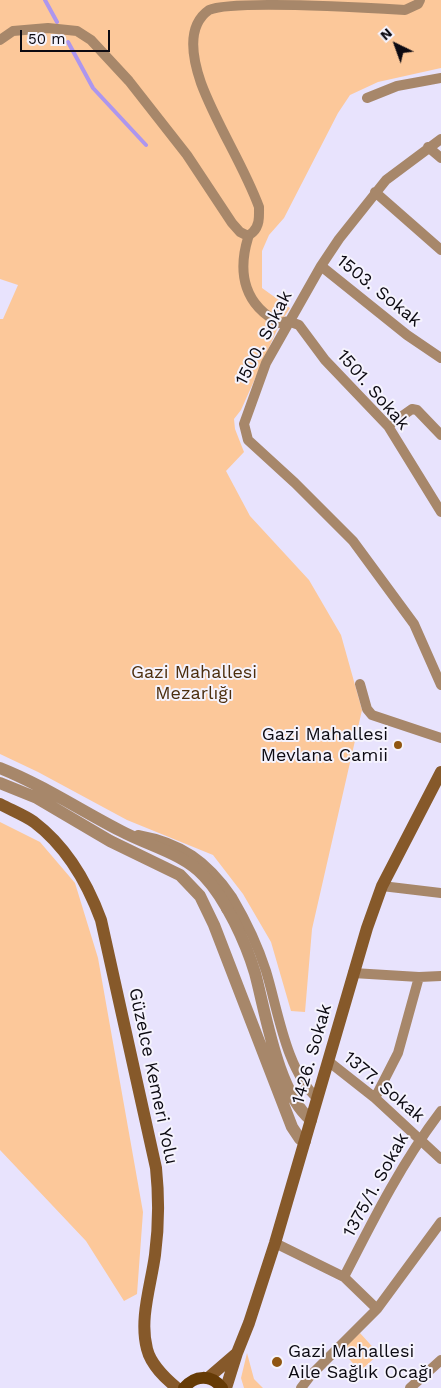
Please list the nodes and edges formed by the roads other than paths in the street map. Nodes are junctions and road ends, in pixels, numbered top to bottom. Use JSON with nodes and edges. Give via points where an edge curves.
{"nodes":[{"id":1,"x":420,"y":0,"type":"edge"},
{"id":2,"x":0,"y":40,"type":"edge"},
{"id":3,"x":441,"y":78,"type":"edge"},
{"id":4,"x":367,"y":98,"type":"dead end"},
{"id":5,"x":441,"y":138,"type":"edge"},
{"id":6,"x":428,"y":147,"type":"junction"},
{"id":7,"x":441,"y":158,"type":"edge"},
{"id":8,"x":375,"y":192,"type":"junction"},
{"id":9,"x":248,"y":236,"type":"junction"},
{"id":10,"x":441,"y":250,"type":"edge"},
{"id":11,"x":321,"y":266,"type":"junction"},
{"id":12,"x":288,"y":321,"type":"junction"},
{"id":13,"x":441,"y":358,"type":"edge"},
{"id":14,"x":388,"y":426,"type":"junction"},
{"id":15,"x":441,"y":434,"type":"edge"},
{"id":16,"x":441,"y":512,"type":"edge"},
{"id":17,"x":360,"y":684,"type":"dead end"},
{"id":18,"x":441,"y":685,"type":"edge"},
{"id":19,"x":441,"y":738,"type":"edge"},
{"id":20,"x":0,"y":768,"type":"edge"},
{"id":21,"x":441,"y":772,"type":"edge"},
{"id":22,"x":0,"y":783,"type":"edge"},
{"id":23,"x":0,"y":804,"type":"edge"},
{"id":24,"x":123,"y":832,"type":"junction"},
{"id":25,"x":382,"y":886,"type":"junction"},
{"id":26,"x":441,"y":894,"type":"edge"},
{"id":27,"x":232,"y":897,"type":"junction"},
{"id":28,"x":226,"y":909,"type":"junction"},
{"id":29,"x":214,"y":925,"type":"junction"},
{"id":30,"x":353,"y":973,"type":"junction"},
{"id":31,"x":441,"y":976,"type":"edge"},
{"id":32,"x":419,"y":977,"type":"junction"},
{"id":33,"x":328,"y":1061,"type":"junction"},
{"id":34,"x":318,"y":1098,"type":"junction"},
{"id":35,"x":375,"y":1098,"type":"junction"},
{"id":36,"x":441,"y":1111,"type":"edge"},
{"id":37,"x":311,"y":1120,"type":"junction"},
{"id":38,"x":420,"y":1138,"type":"junction"},
{"id":39,"x":305,"y":1141,"type":"junction"},
{"id":40,"x":441,"y":1159,"type":"edge"},
{"id":41,"x":441,"y":1222,"type":"edge"},
{"id":42,"x":275,"y":1243,"type":"junction"},
{"id":43,"x":344,"y":1277,"type":"junction"},
{"id":44,"x":377,"y":1309,"type":"junction"},
{"id":45,"x":237,"y":1353,"type":"junction"},
{"id":46,"x":441,"y":1360,"type":"edge"},
{"id":47,"x":208,"y":1378,"type":"junction"},
{"id":48,"x":177,"y":1388,"type":"edge"},
{"id":49,"x":184,"y":1388,"type":"edge"},
{"id":50,"x":222,"y":1388,"type":"edge"},
{"id":51,"x":226,"y":1388,"type":"edge"},
{"id":52,"x":301,"y":1388,"type":"edge"},
{"id":53,"x":410,"y":1388,"type":"edge"}],
"edges":[{"from":1,"to":9,"type":"street","via":[[405,10],[270,2],[231,5],[210,9],[196,23],[193,47],[201,82],[259,207],[257,227]]},
{"from":2,"to":9,"type":"street","via":[[13,31],[48,28],[77,31],[91,40],[129,81],[187,155],[232,223]]},
{"from":3,"to":4,"type":"street","via":[[397,86]]},
{"from":5,"to":6,"type":"street","name":"1500. Sokak"},
{"from":6,"to":7,"type":"street"},
{"from":6,"to":8,"type":"street","name":"1500. Sokak"},
{"from":8,"to":10,"type":"street"},
{"from":8,"to":11,"type":"street","name":"1500. Sokak"},
{"from":9,"to":12,"type":"street","via":[[244,270],[246,292],[270,318],[280,323]]},
{"from":11,"to":12,"type":"street","name":"1500. Sokak"},
{"from":11,"to":13,"type":"street","name":"1503. Sokak"},
{"from":12,"to":14,"type":"street","name":"1501. Sokak","via":[[300,326],[325,360]]},
{"from":12,"to":18,"type":"street","name":"1500. Sokak","via":[[252,396],[244,424],[248,440],[353,541],[414,624]]},
{"from":14,"to":15,"type":"street","via":[[412,409],[417,410]]},
{"from":14,"to":16,"type":"street","name":"1501. Sokak"},
{"from":17,"to":19,"type":"street","via":[[372,715]]},
{"from":20,"to":24,"type":"street","via":[[53,792]]},
{"from":21,"to":25,"type":"main road","name":"1426. Sokak"},
{"from":22,"to":29,"type":"street","via":[[37,798],[110,841],[180,875],[200,896]]},
{"from":23,"to":48,"type":"main road","name":"Güzelce Kemeri Yolu","via":[[34,822],[58,844],[81,872],[101,920],[156,1168],[159,1196],[144,1322],[147,1351],[156,1367]]},
{"from":24,"to":27,"type":"street","via":[[158,839],[190,853],[207,865]]},
{"from":24,"to":28,"type":"street","via":[[188,862],[204,876]]},
{"from":25,"to":26,"type":"street"},
{"from":25,"to":30,"type":"main road","name":"1426. Sokak"},
{"from":27,"to":28,"type":"street"},
{"from":27,"to":34,"type":"street","via":[[265,968],[286,1042],[301,1078]]},
{"from":28,"to":29,"type":"street"},
{"from":28,"to":37,"type":"street","via":[[250,957],[272,1040],[290,1091],[296,1105]]},
{"from":29,"to":39,"type":"street","via":[[292,1128]]},
{"from":30,"to":32,"type":"street"},
{"from":30,"to":33,"type":"main road","name":"1426. Sokak"},
{"from":31,"to":32,"type":"street"},
{"from":32,"to":35,"type":"street","via":[[398,1053]]},
{"from":33,"to":34,"type":"main road","name":"1426. Sokak"},
{"from":33,"to":35,"type":"street","name":"1377. Sokak"},
{"from":34,"to":37,"type":"main road","name":"1426. Sokak"},
{"from":35,"to":38,"type":"street","name":"1377. Sokak"},
{"from":36,"to":38,"type":"street","name":"1375/1. Sokak"},
{"from":37,"to":39,"type":"main road","name":"1426. Sokak"},
{"from":38,"to":40,"type":"street","name":"1377. Sokak"},
{"from":38,"to":43,"type":"street","name":"1375/1. Sokak"},
{"from":39,"to":42,"type":"main road","name":"1426. Sokak"},
{"from":41,"to":44,"type":"street"},
{"from":42,"to":43,"type":"street"},
{"from":42,"to":45,"type":"main road","name":"1426. Sokak"},
{"from":43,"to":44,"type":"street"},
{"from":44,"to":52,"type":"street","via":[[310,1375]]},
{"from":45,"to":47,"type":"main road"},
{"from":45,"to":51,"type":"main road","name":"1426. Sokak"},
{"from":46,"to":53,"type":"street"},
{"from":47,"to":49,"type":"main road","via":[[194,1379]]},
{"from":47,"to":50,"type":"main road"}]}
